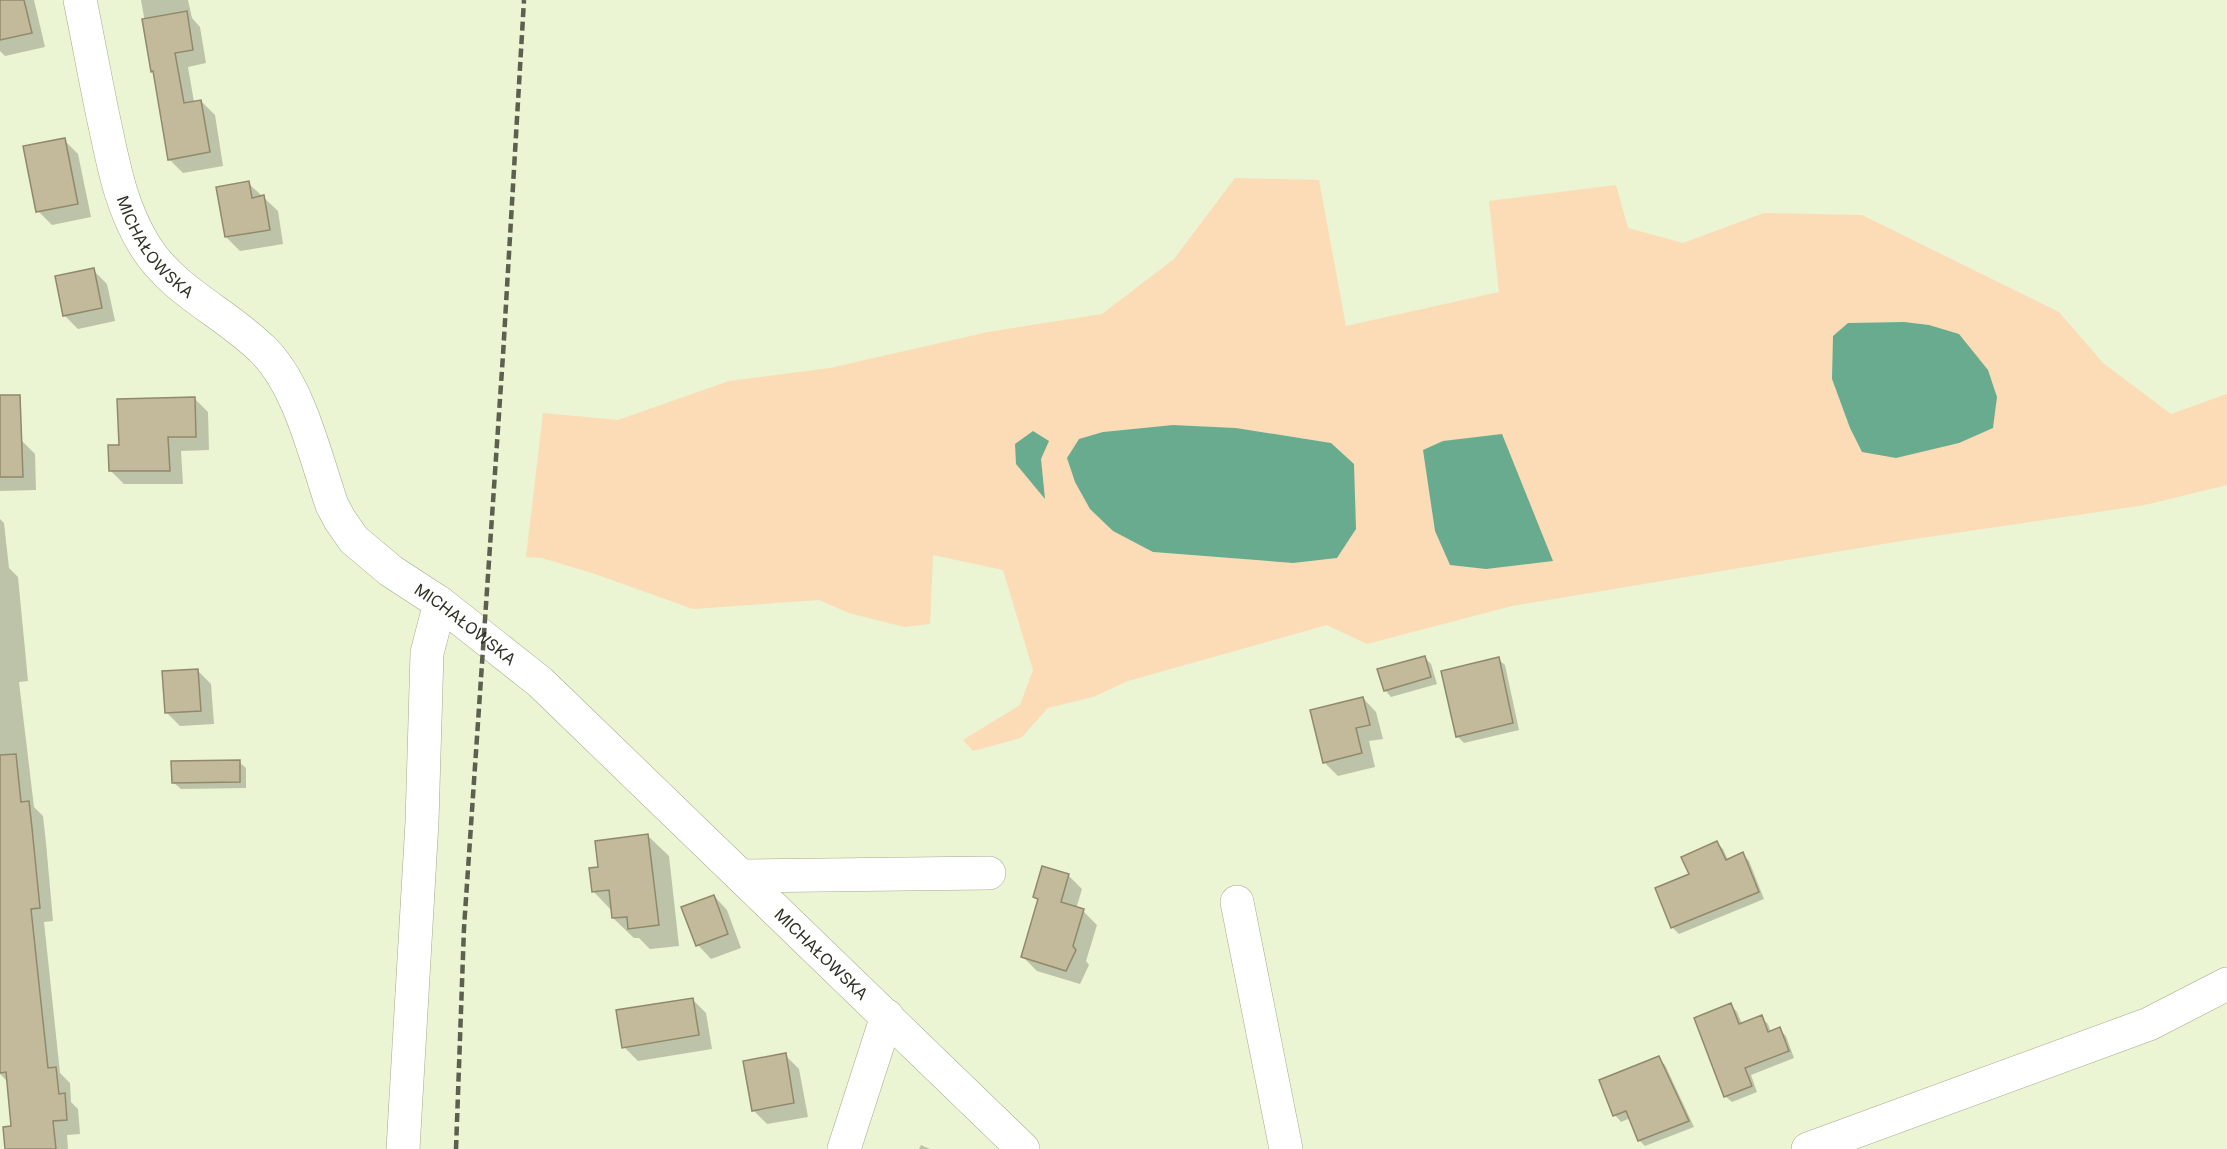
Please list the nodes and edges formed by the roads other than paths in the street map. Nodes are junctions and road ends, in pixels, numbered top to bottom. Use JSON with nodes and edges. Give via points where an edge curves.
{"nodes":[{"id":1,"x":80,"y":0,"type":"edge"},
{"id":2,"x":440,"y":603,"type":"junction"},
{"id":3,"x":990,"y":873,"type":"dead end"},
{"id":4,"x":742,"y":876,"type":"junction"},
{"id":5,"x":1237,"y":902,"type":"dead end"},
{"id":6,"x":2227,"y":984,"type":"edge"},
{"id":7,"x":887,"y":1016,"type":"junction"},
{"id":8,"x":403,"y":1149,"type":"edge"},
{"id":9,"x":844,"y":1149,"type":"edge"},
{"id":10,"x":1023,"y":1149,"type":"edge"},
{"id":11,"x":1286,"y":1149,"type":"edge"},
{"id":12,"x":1808,"y":1149,"type":"edge"}],
"edges":[{"from":1,"to":2,"type":"street","name":"MICHAŁOWSKA","via":[[116,178],[146,248],[179,285],[262,348],[284,375],[332,505],[354,540],[391,571]]},
{"from":2,"to":4,"type":"street","name":"MICHAŁOWSKA","via":[[540,682]]},
{"from":2,"to":8,"type":"street","via":[[427,653],[422,822]]},
{"from":3,"to":4,"type":"street"},
{"from":4,"to":7,"type":"street","name":"MICHAŁOWSKA"},
{"from":5,"to":11,"type":"street"},
{"from":6,"to":12,"type":"street","via":[[2149,1024]]},
{"from":7,"to":9,"type":"street"},
{"from":7,"to":10,"type":"street","name":"MICHAŁOWSKA"}]}
